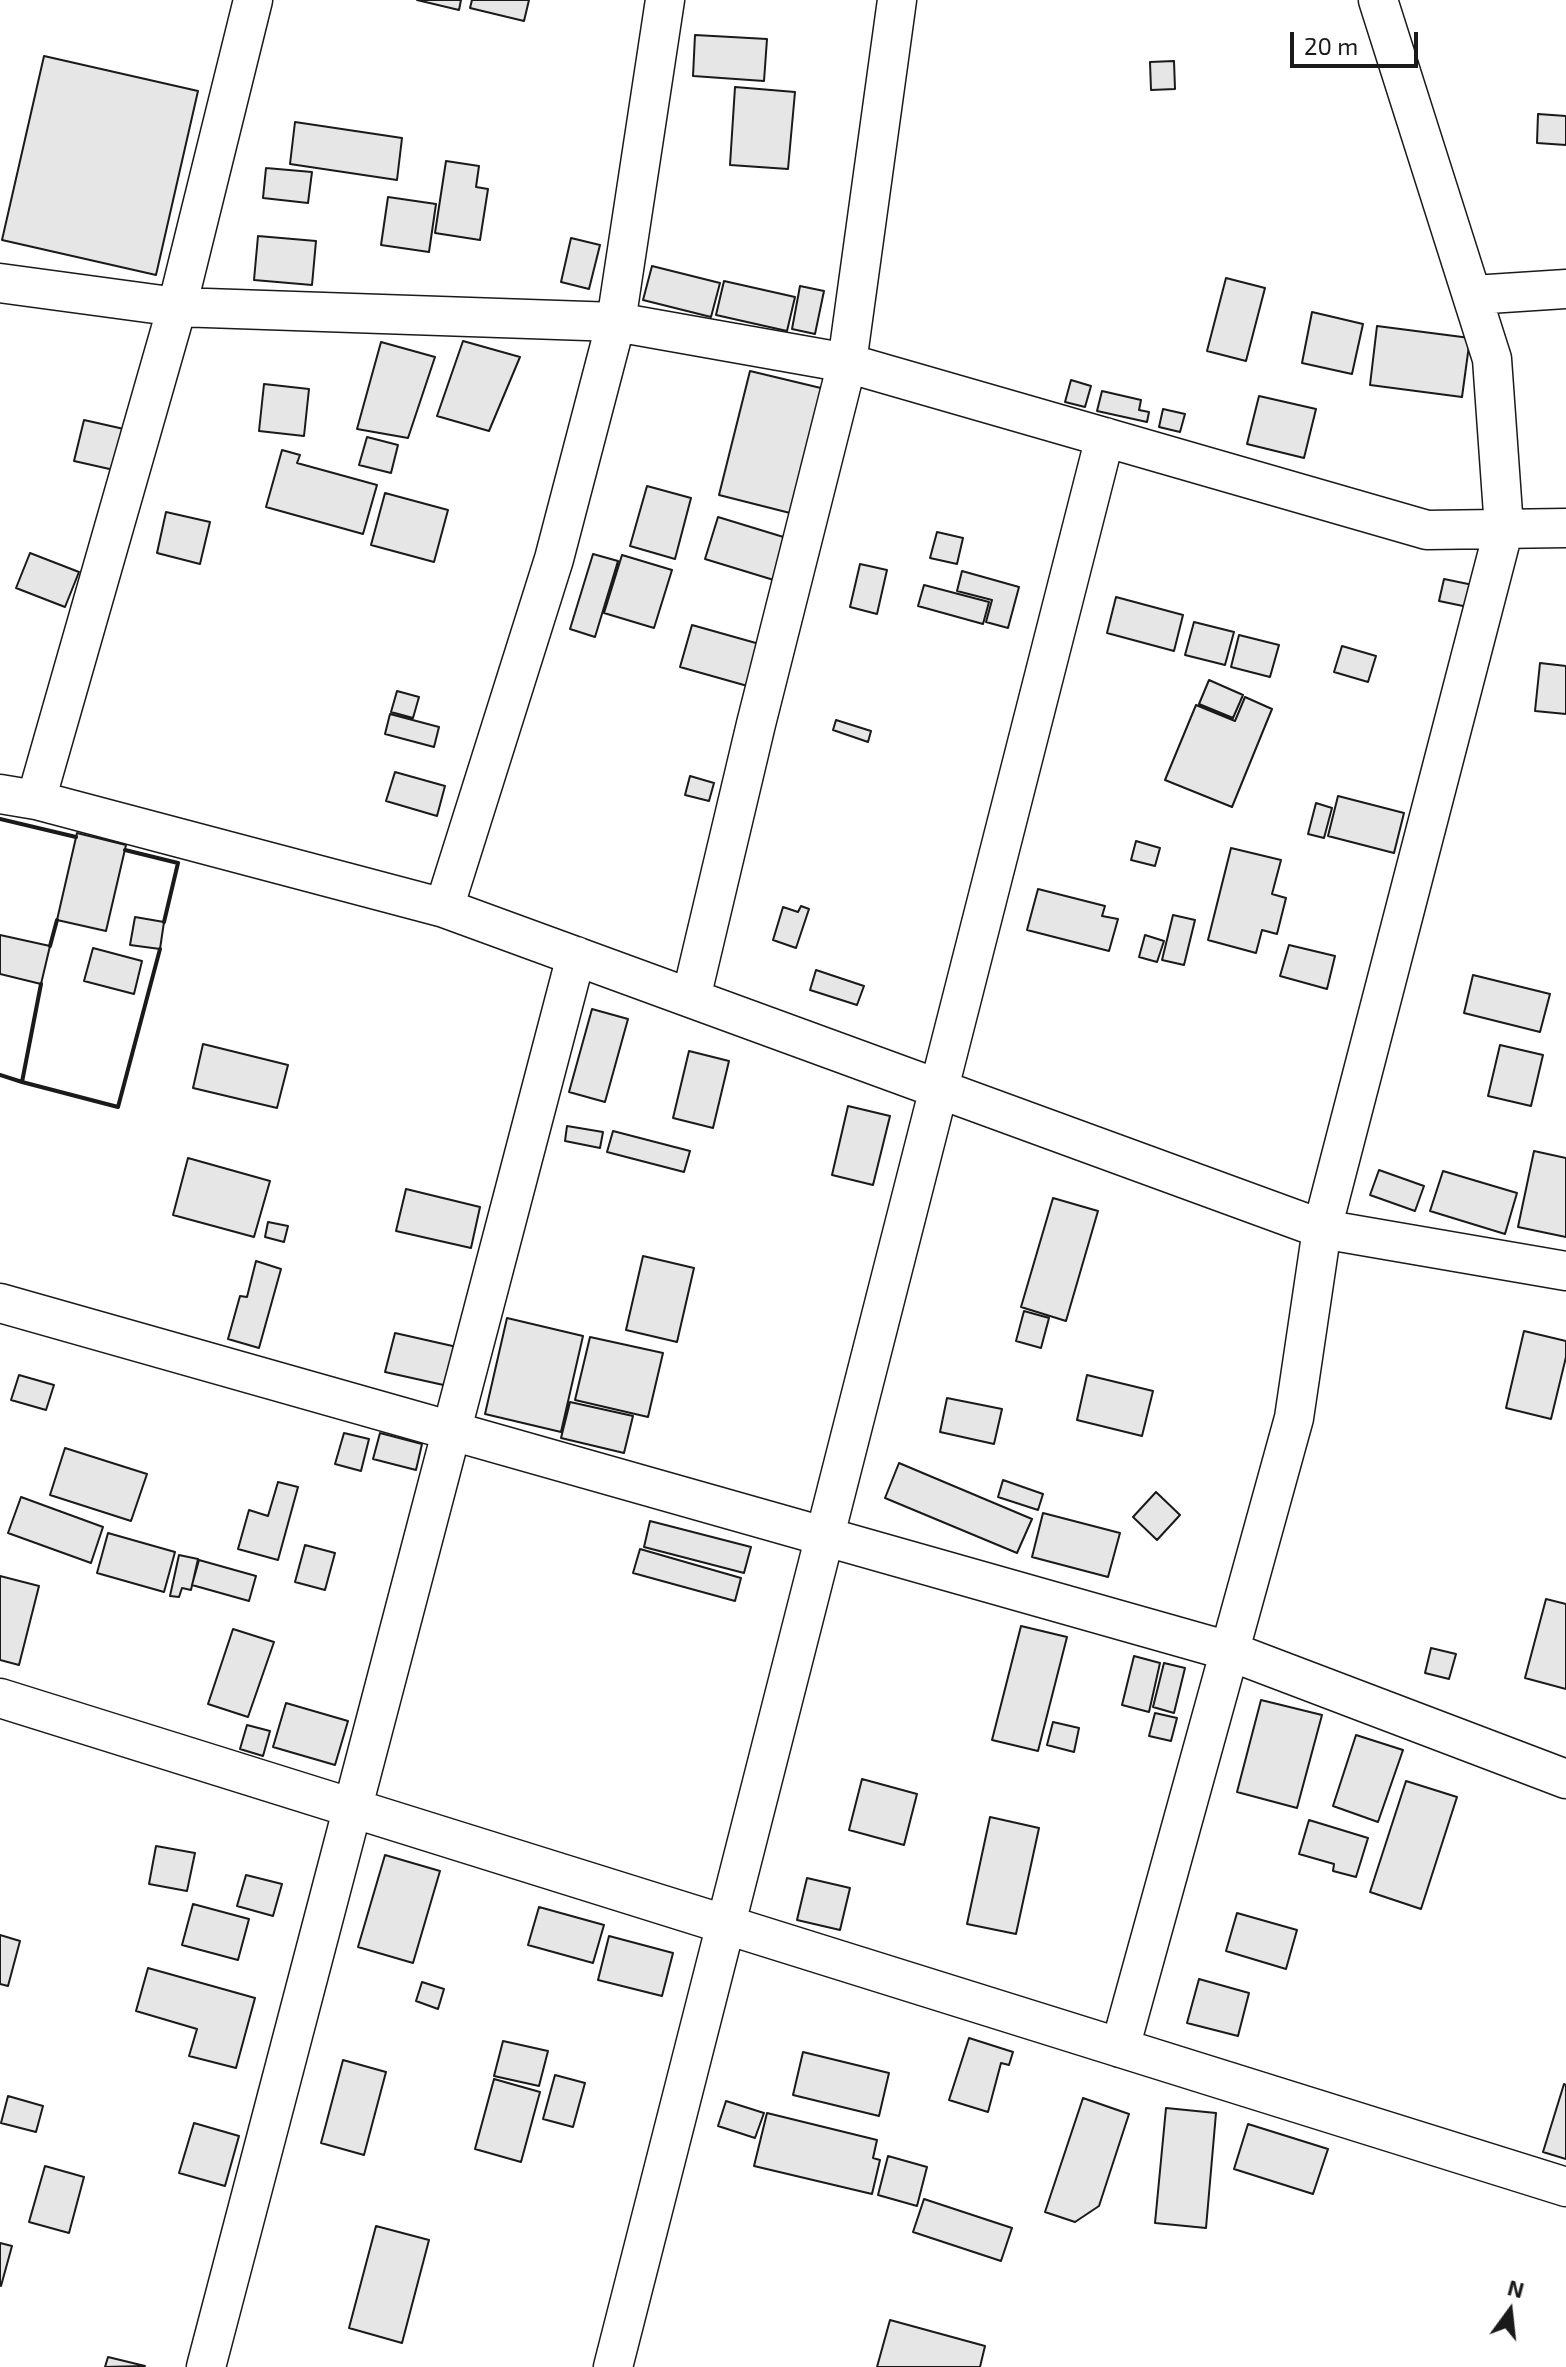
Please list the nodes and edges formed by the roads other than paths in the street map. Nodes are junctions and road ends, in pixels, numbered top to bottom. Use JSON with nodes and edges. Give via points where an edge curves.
{"nodes":[{"id":1,"x":253,"y":0,"type":"edge"},
{"id":2,"x":665,"y":0,"type":"edge"},
{"id":3,"x":897,"y":0,"type":"edge"},
{"id":4,"x":1378,"y":0,"type":"edge"},
{"id":5,"x":0,"y":283,"type":"edge"},
{"id":6,"x":1566,"y":289,"type":"edge"},
{"id":7,"x":1473,"y":295,"type":"junction"},
{"id":8,"x":177,"y":307,"type":"junction"},
{"id":9,"x":616,"y":322,"type":"junction"},
{"id":10,"x":847,"y":363,"type":"junction"},
{"id":11,"x":1105,"y":437,"type":"junction"},
{"id":12,"x":1504,"y":528,"type":"junction"},
{"id":13,"x":1566,"y":528,"type":"edge"},
{"id":14,"x":18,"y":797,"type":"edge"},
{"id":15,"x":444,"y":908,"type":"junction"},
{"id":16,"x":576,"y":956,"type":"junction"},
{"id":17,"x":691,"y":998,"type":"junction"},
{"id":18,"x":939,"y":1089,"type":"junction"},
{"id":19,"x":1322,"y":1229,"type":"junction"},
{"id":20,"x":1566,"y":1271,"type":"edge"},
{"id":21,"x":0,"y":1303,"type":"edge"},
{"id":22,"x":452,"y":1430,"type":"junction"},
{"id":23,"x":825,"y":1536,"type":"junction"},
{"id":24,"x":1229,"y":1651,"type":"junction"},
{"id":25,"x":0,"y":1698,"type":"edge"},
{"id":26,"x":1566,"y":1779,"type":"edge"},
{"id":27,"x":352,"y":1809,"type":"junction"},
{"id":28,"x":726,"y":1925,"type":"junction"},
{"id":29,"x":1120,"y":2048,"type":"junction"},
{"id":30,"x":1566,"y":2187,"type":"edge"},
{"id":31,"x":206,"y":2367,"type":"edge"},
{"id":32,"x":613,"y":2367,"type":"edge"}],
"edges":[{"from":1,"to":8,"type":"street"},
{"from":2,"to":9,"type":"street"},
{"from":3,"to":10,"type":"street"},
{"from":4,"to":7,"type":"street"},
{"from":5,"to":8,"type":"street"},
{"from":6,"to":7,"type":"street"},
{"from":7,"to":12,"type":"street","via":[[1492,359]]},
{"from":8,"to":9,"type":"street"},
{"from":8,"to":14,"type":"street"},
{"from":9,"to":10,"type":"street"},
{"from":9,"to":15,"type":"street","via":[[554,559]]},
{"from":10,"to":11,"type":"street"},
{"from":10,"to":17,"type":"street"},
{"from":11,"to":12,"type":"street","via":[[1427,530]]},
{"from":11,"to":18,"type":"street"},
{"from":12,"to":13,"type":"street"},
{"from":12,"to":19,"type":"street"},
{"from":14,"to":15,"type":"street"},
{"from":15,"to":16,"type":"street"},
{"from":16,"to":17,"type":"street"},
{"from":16,"to":22,"type":"street"},
{"from":17,"to":18,"type":"street"},
{"from":18,"to":19,"type":"street"},
{"from":18,"to":23,"type":"street"},
{"from":19,"to":20,"type":"street"},
{"from":19,"to":24,"type":"street","via":[[1294,1418]]},
{"from":21,"to":22,"type":"street"},
{"from":22,"to":23,"type":"street"},
{"from":22,"to":27,"type":"street"},
{"from":23,"to":24,"type":"street"},
{"from":23,"to":28,"type":"street"},
{"from":24,"to":26,"type":"street"},
{"from":24,"to":29,"type":"street"},
{"from":25,"to":27,"type":"street"},
{"from":27,"to":28,"type":"street"},
{"from":27,"to":31,"type":"street"},
{"from":28,"to":29,"type":"street"},
{"from":28,"to":32,"type":"street"},
{"from":29,"to":30,"type":"street"}]}
